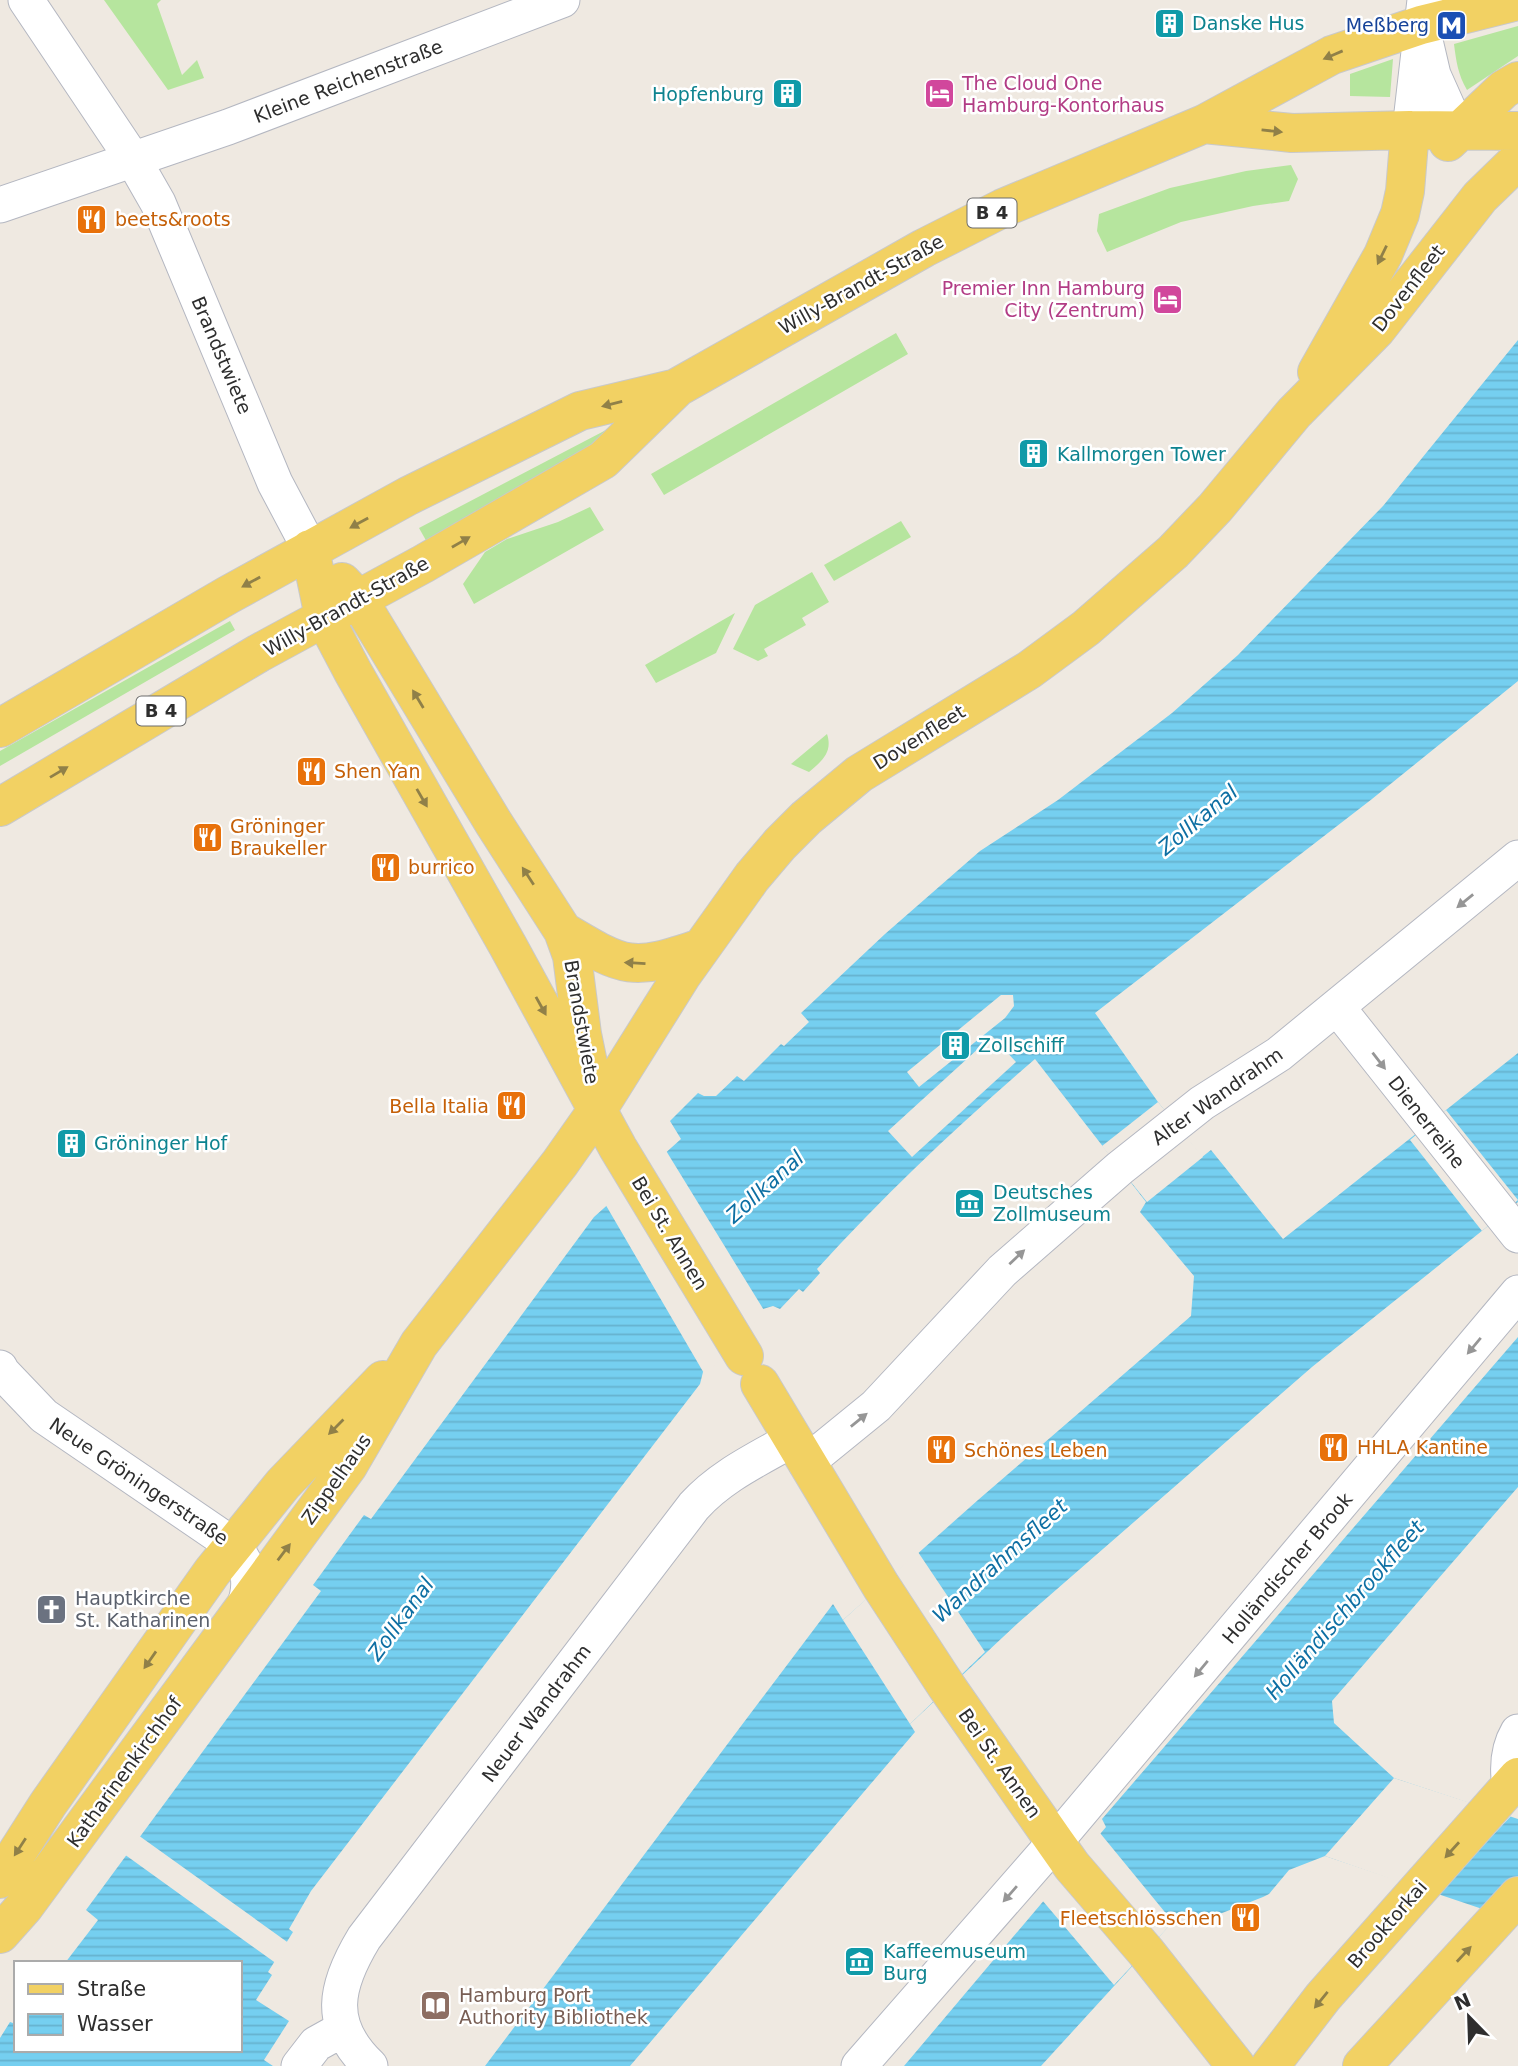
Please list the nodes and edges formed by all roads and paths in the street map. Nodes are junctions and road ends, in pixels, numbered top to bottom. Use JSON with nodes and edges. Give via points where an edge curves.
{"nodes":[{"id":1,"x":26,"y":0,"type":"edge"},
{"id":2,"x":562,"y":0,"type":"edge"},
{"id":3,"x":1518,"y":1,"type":"edge"},
{"id":4,"x":1423,"y":13,"type":"edge"},
{"id":5,"x":1518,"y":81,"type":"edge"},
{"id":6,"x":1204,"y":124,"type":"junction"},
{"id":7,"x":1410,"y":130,"type":"junction"},
{"id":8,"x":1458,"y":131,"type":"junction"},
{"id":9,"x":1518,"y":131,"type":"edge"},
{"id":10,"x":1518,"y":160,"type":"edge"},
{"id":11,"x":134,"y":161,"type":"junction"},
{"id":12,"x":1405,"y":191,"type":"junction"},
{"id":13,"x":0,"y":205,"type":"edge"},
{"id":14,"x":678,"y":387,"type":"junction"},
{"id":15,"x":1294,"y":413,"type":"junction"},
{"id":16,"x":310,"y":549,"type":"junction"},
{"id":17,"x":358,"y":599,"type":"junction"},
{"id":18,"x":324,"y":617,"type":"junction"},
{"id":19,"x":0,"y":728,"type":"edge"},
{"id":20,"x":0,"y":807,"type":"edge"},
{"id":21,"x":1518,"y":858,"type":"edge"},
{"id":22,"x":563,"y":931,"type":"junction"},
{"id":23,"x":701,"y":948,"type":"junction"},
{"id":24,"x":1337,"y":1007,"type":"junction"},
{"id":25,"x":598,"y":1109,"type":"junction"},
{"id":26,"x":1510,"y":1225,"type":"edge"},
{"id":27,"x":1518,"y":1293,"type":"edge"},
{"id":28,"x":419,"y":1345,"type":"junction"},
{"id":29,"x":0,"y":1368,"type":"edge"},
{"id":30,"x":799,"y":1451,"type":"junction"},
{"id":31,"x":233,"y":1545,"type":"junction"},
{"id":32,"x":244,"y":1607,"type":"junction"},
{"id":33,"x":1518,"y":1732,"type":"edge"},
{"id":34,"x":1506,"y":1790,"type":"edge"},
{"id":35,"x":1063,"y":1854,"type":"junction"},
{"id":36,"x":0,"y":1879,"type":"edge"},
{"id":37,"x":1507,"y":1908,"type":"edge"},
{"id":38,"x":0,"y":1934,"type":"edge"},
{"id":39,"x":343,"y":2029,"type":"junction"},
{"id":40,"x":299,"y":2066,"type":"edge"},
{"id":41,"x":370,"y":2066,"type":"edge"},
{"id":42,"x":859,"y":2066,"type":"edge"},
{"id":43,"x":1236,"y":2066,"type":"edge"},
{"id":44,"x":1270,"y":2066,"type":"edge"},
{"id":45,"x":1362,"y":2066,"type":"edge"}],
"edges":[{"from":1,"to":11,"type":"street","name":"Brandstwiete"},
{"from":2,"to":11,"type":"street","name":"Kleine Reichenstraße"},
{"from":3,"to":4,"type":"main road","name":"Willy-Brandt-Straße","number":"B 4"},
{"from":4,"to":6,"type":"main road","name":"Willy-Brandt-Straße","number":"B 4","one_way":true,"via":[[1332,55]]},
{"from":4,"to":7,"type":"street"},
{"from":4,"to":8,"type":"street","via":[[1433,75]]},
{"from":5,"to":8,"type":"main road"},
{"from":6,"to":7,"type":"main road","name":"Willy-Brandt-Straße","number":"B 4","one_way":true,"via":[[1292,134]]},
{"from":6,"to":14,"type":"main road","name":"Willy-Brandt-Straße","number":"B 4","via":[[1003,208]]},
{"from":7,"to":8,"type":"main road","name":"Willy-Brandt-Straße","number":"B 4"},
{"from":7,"to":12,"type":"main road","name":"Dovenfleet"},
{"from":8,"to":9,"type":"main road","name":"Willy-Brandt-Straße","number":"B 4"},
{"from":8,"to":12,"type":"main road","name":"Dovenfleet"},
{"from":10,"to":15,"type":"main road","name":"Dovenfleet","via":[[1480,197],[1376,330]]},
{"from":11,"to":13,"type":"street","name":"Kleine Reichenstraße"},
{"from":11,"to":16,"type":"street","name":"Brandstwiete","via":[[158,204],[275,483]]},
{"from":12,"to":15,"type":"main road","name":"Dovenfleet","one_way":true,"via":[[1383,255]]},
{"from":14,"to":16,"type":"main road","name":"Willy-Brandt-Straße","number":"B 4","one_way":true,"via":[[580,411]]},
{"from":17,"to":14,"type":"main road","name":"Willy-Brandt-Straße","number":"B 4","one_way":true,"via":[[603,460]]},
{"from":15,"to":23,"type":"main road","name":"Dovenfleet","via":[[1173,552],[1086,628],[1029,670],[859,774],[806,818],[752,877]]},
{"from":16,"to":17,"type":"main road","name":"Brandstwiete"},
{"from":16,"to":18,"type":"main road","name":"Brandstwiete"},
{"from":16,"to":19,"type":"main road","name":"Willy-Brandt-Straße","number":"B 4","one_way":true},
{"from":17,"to":18,"type":"main road","name":"Willy-Brandt-Straße","number":"B 4"},
{"from":22,"to":17,"type":"main road","name":"Brandstwiete","one_way":true},
{"from":20,"to":18,"type":"main road","name":"Willy-Brandt-Straße","number":"B 4","one_way":true},
{"from":18,"to":25,"type":"main road","name":"Brandstwiete","one_way":true},
{"from":21,"to":24,"type":"street","name":"Alter Wandrahm","one_way":true},
{"from":23,"to":22,"type":"main road","one_way":true,"via":[[648,964],[622,962]]},
{"from":22,"to":25,"type":"main road","name":"Brandstwiete","via":[[572,956]]},
{"from":23,"to":25,"type":"main road","name":"Dovenfleet"},
{"from":24,"to":26,"type":"street","name":"Dienerreihe","one_way":true},
{"from":30,"to":24,"type":"street","name":"Alter Wandrahm","one_way":true,"via":[[876,1406],[1002,1271],[1119,1168],[1175,1122],[1279,1054]]},
{"from":25,"to":28,"type":"main road","name":"Zippelhaus"},
{"from":25,"to":30,"type":"main road","name":"Bei St. Annen"},
{"from":27,"to":35,"type":"street","name":"Holländischer Brook","one_way":true},
{"from":28,"to":31,"type":"main road","name":"Zippelhaus","one_way":true,"via":[[315,1448]]},
{"from":32,"to":28,"type":"main road","name":"Zippelhaus","one_way":true,"via":[[348,1466]]},
{"from":29,"to":31,"type":"street","name":"Neue Gröningerstraße","via":[[44,1416]]},
{"from":30,"to":35,"type":"main road","name":"Bei St. Annen","via":[[947,1687]]},
{"from":30,"to":39,"type":"street","name":"Neuer Wandrahm","via":[[729,1476],[694,1506],[370,1930],[343,1978],[339,2005]]},
{"from":31,"to":32,"type":"street","name":"Neue Gröningerstraße","via":[[248,1574]]},
{"from":31,"to":36,"type":"main road","one_way":true,"via":[[52,1798]]},
{"from":32,"to":38,"type":"main road","name":"Katharinenkirchhof","via":[[32,1897]]},
{"from":33,"to":34,"type":"street","name":"Brooktorkai","via":[[1509,1758]]},
{"from":34,"to":44,"type":"main road","name":"Brooktorkai","one_way":true,"via":[[1323,1997]]},
{"from":35,"to":42,"type":"street","name":"Holländischer Brook","one_way":true},
{"from":35,"to":43,"type":"main road","name":"Bei St. Annen"},
{"from":45,"to":37,"type":"main road","one_way":true},
{"from":39,"to":40,"type":"street","via":[[316,2044]]},
{"from":39,"to":41,"type":"street"}]}
